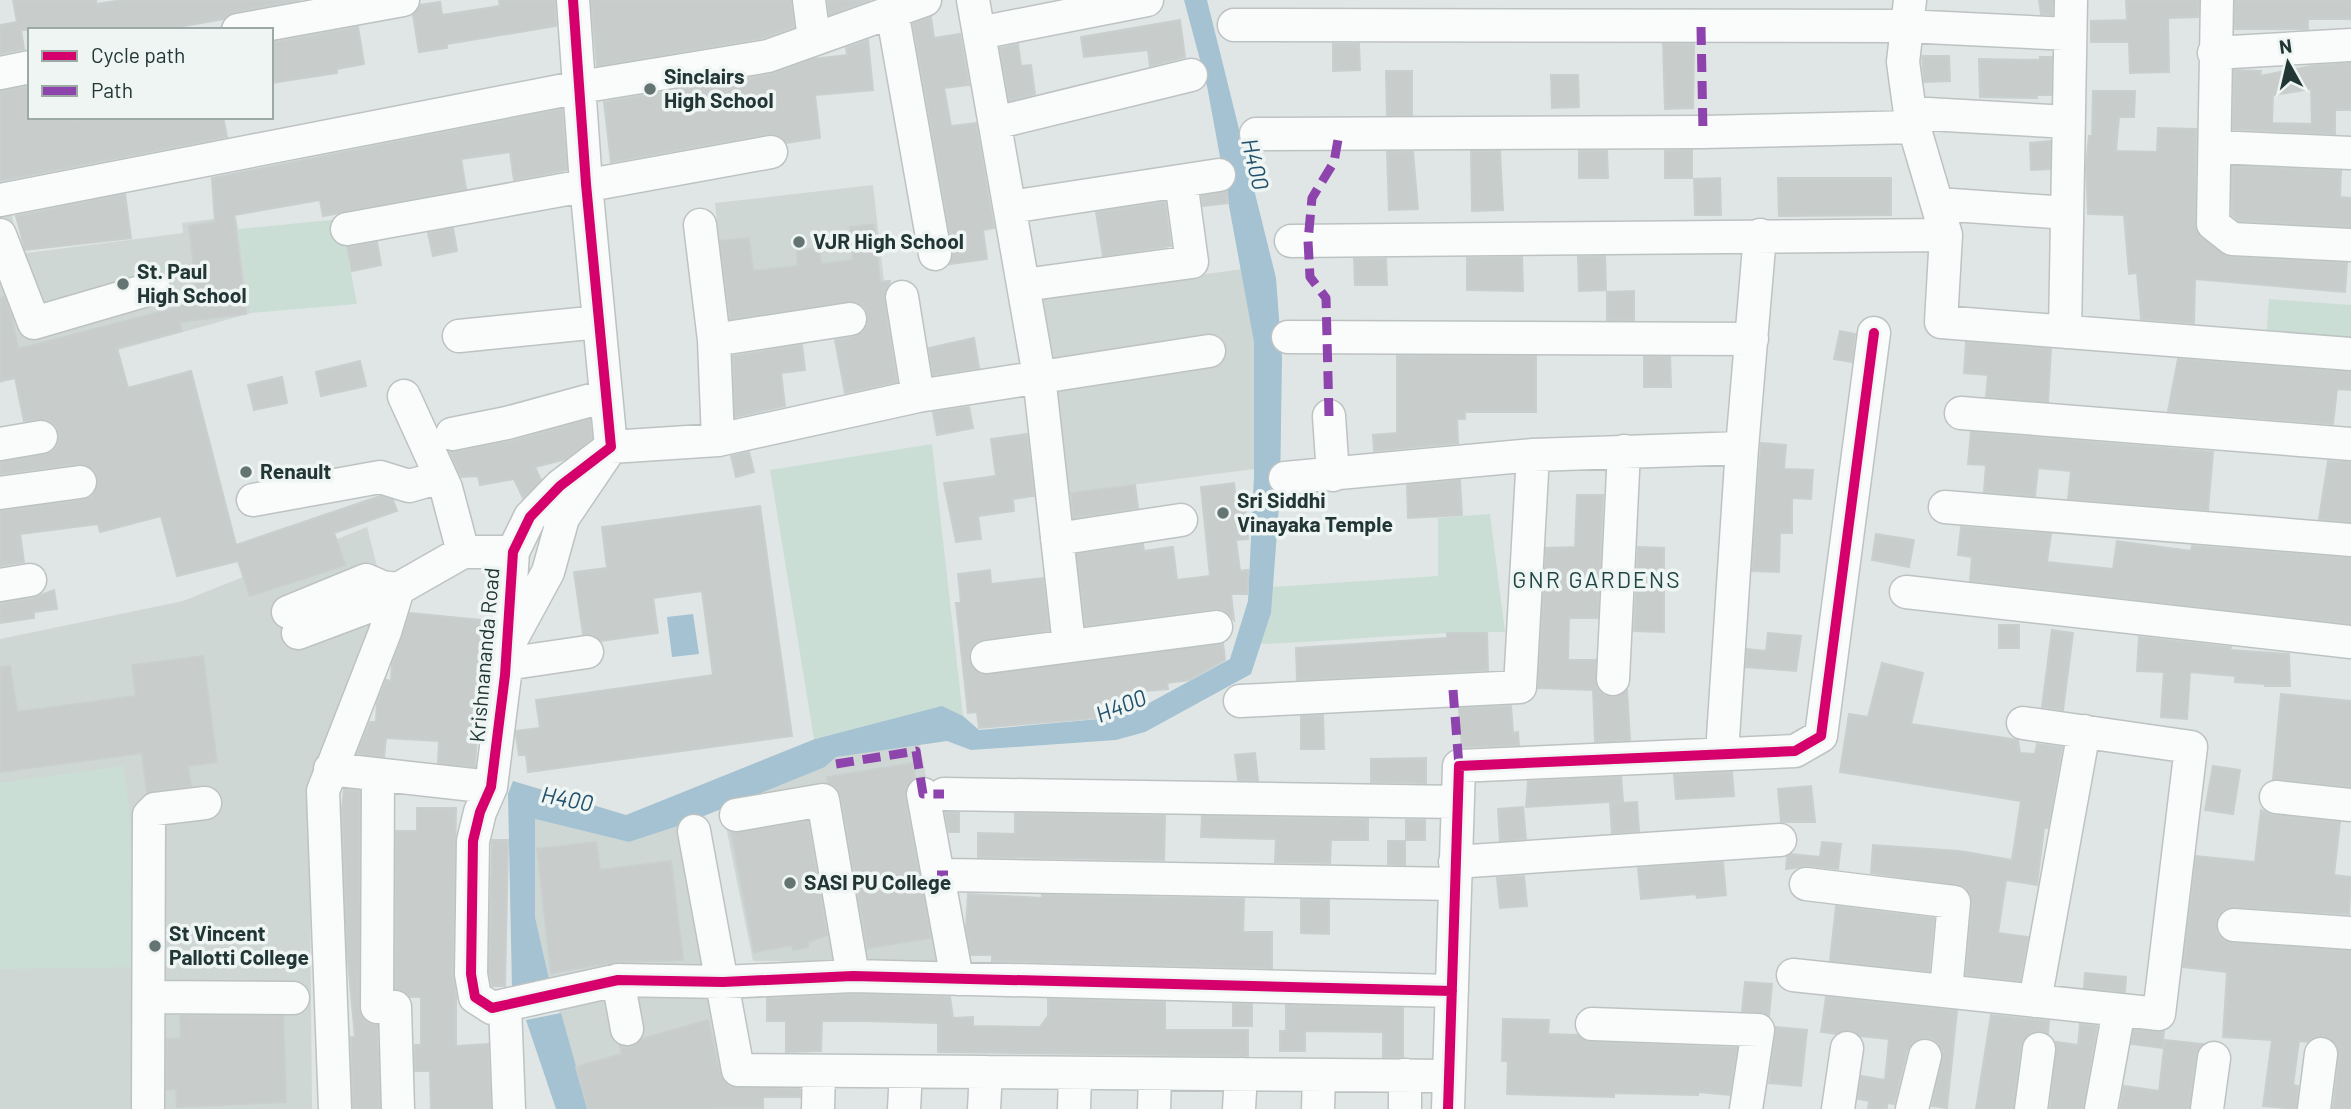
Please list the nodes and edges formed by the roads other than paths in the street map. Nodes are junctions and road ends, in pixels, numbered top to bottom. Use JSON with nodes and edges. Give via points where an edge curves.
{"nodes":[{"id":1,"x":403,"y":0,"type":"edge"},
{"id":2,"x":573,"y":0,"type":"edge"},
{"id":3,"x":809,"y":0,"type":"edge"},
{"id":4,"x":973,"y":0,"type":"edge"},
{"id":5,"x":1147,"y":0,"type":"edge"},
{"id":6,"x":2071,"y":0,"type":"edge"},
{"id":7,"x":2217,"y":0,"type":"edge"},
{"id":8,"x":912,"y":4,"type":"edge"},
{"id":9,"x":1907,"y":13,"type":"edge"},
{"id":10,"x":1234,"y":25,"type":"dead end"},
{"id":11,"x":249,"y":28,"type":"edge"},
{"id":12,"x":979,"y":33,"type":"junction"},
{"id":13,"x":2070,"y":34,"type":"junction"},
{"id":14,"x":814,"y":39,"type":"junction"},
{"id":15,"x":2351,"y":45,"type":"edge"},
{"id":16,"x":2214,"y":53,"type":"junction"},
{"id":17,"x":28,"y":67,"type":"edge"},
{"id":18,"x":0,"y":73,"type":"edge"},
{"id":19,"x":1191,"y":75,"type":"dead end"},
{"id":20,"x":580,"y":87,"type":"junction"},
{"id":21,"x":1912,"y":120,"type":"junction"},
{"id":22,"x":2069,"y":122,"type":"junction"},
{"id":23,"x":995,"y":123,"type":"junction"},
{"id":24,"x":1256,"y":134,"type":"dead end"},
{"id":25,"x":2215,"y":147,"type":"junction"},
{"id":26,"x":771,"y":152,"type":"dead end"},
{"id":27,"x":2351,"y":153,"type":"edge"},
{"id":28,"x":1219,"y":176,"type":"dead end"},
{"id":29,"x":1181,"y":181,"type":"junction"},
{"id":30,"x":586,"y":184,"type":"junction"},
{"id":31,"x":0,"y":200,"type":"edge"},
{"id":32,"x":1938,"y":204,"type":"junction"},
{"id":33,"x":1010,"y":207,"type":"junction"},
{"id":34,"x":2067,"y":213,"type":"junction"},
{"id":35,"x":700,"y":225,"type":"dead end"},
{"id":36,"x":347,"y":229,"type":"dead end"},
{"id":37,"x":1760,"y":234,"type":"junction"},
{"id":38,"x":0,"y":235,"type":"edge"},
{"id":39,"x":1946,"y":235,"type":"junction"},
{"id":40,"x":1291,"y":241,"type":"dead end"},
{"id":41,"x":2351,"y":245,"type":"edge"},
{"id":42,"x":935,"y":254,"type":"dead end"},
{"id":43,"x":1024,"y":285,"type":"junction"},
{"id":44,"x":154,"y":288,"type":"dead end"},
{"id":45,"x":902,"y":297,"type":"dead end"},
{"id":46,"x":850,"y":319,"type":"dead end"},
{"id":47,"x":599,"y":322,"type":"junction"},
{"id":48,"x":2065,"y":332,"type":"junction"},
{"id":49,"x":1874,"y":333,"type":"dead end"},
{"id":50,"x":459,"y":336,"type":"dead end"},
{"id":51,"x":1288,"y":337,"type":"dead end"},
{"id":52,"x":1752,"y":339,"type":"junction"},
{"id":53,"x":714,"y":340,"type":"junction"},
{"id":54,"x":1209,"y":351,"type":"dead end"},
{"id":55,"x":2351,"y":354,"type":"edge"},
{"id":56,"x":1039,"y":376,"type":"junction"},
{"id":57,"x":404,"y":396,"type":"dead end"},
{"id":58,"x":606,"y":396,"type":"junction"},
{"id":59,"x":918,"y":396,"type":"junction"},
{"id":60,"x":1961,"y":413,"type":"dead end"},
{"id":61,"x":1329,"y":416,"type":"dead end"},
{"id":62,"x":452,"y":434,"type":"dead end"},
{"id":63,"x":41,"y":437,"type":"dead end"},
{"id":64,"x":718,"y":440,"type":"junction"},
{"id":65,"x":0,"y":444,"type":"edge"},
{"id":66,"x":2351,"y":444,"type":"edge"},
{"id":67,"x":611,"y":447,"type":"junction"},
{"id":68,"x":1742,"y":449,"type":"junction"},
{"id":69,"x":1624,"y":451,"type":"junction"},
{"id":70,"x":1533,"y":455,"type":"junction"},
{"id":71,"x":1333,"y":475,"type":"junction"},
{"id":72,"x":441,"y":477,"type":"junction"},
{"id":73,"x":1285,"y":478,"type":"dead end"},
{"id":74,"x":80,"y":482,"type":"dead end"},
{"id":75,"x":0,"y":493,"type":"edge"},
{"id":76,"x":253,"y":500,"type":"dead end"},
{"id":77,"x":1945,"y":508,"type":"dead end"},
{"id":78,"x":1181,"y":520,"type":"dead end"},
{"id":79,"x":1057,"y":539,"type":"junction"},
{"id":80,"x":2351,"y":540,"type":"edge"},
{"id":81,"x":463,"y":552,"type":"junction"},
{"id":82,"x":513,"y":552,"type":"junction"},
{"id":83,"x":390,"y":588,"type":"junction"},
{"id":84,"x":1906,"y":592,"type":"dead end"},
{"id":85,"x":293,"y":623,"type":"dead end"},
{"id":86,"x":1216,"y":627,"type":"dead end"},
{"id":87,"x":2351,"y":642,"type":"edge"},
{"id":88,"x":1069,"y":645,"type":"junction"},
{"id":89,"x":587,"y":652,"type":"dead end"},
{"id":90,"x":506,"y":656,"type":"junction"},
{"id":91,"x":987,"y":657,"type":"dead end"},
{"id":92,"x":1612,"y":679,"type":"dead end"},
{"id":93,"x":1240,"y":701,"type":"dead end"},
{"id":94,"x":2023,"y":723,"type":"dead end"},
{"id":95,"x":2084,"y":731,"type":"junction"},
{"id":96,"x":1722,"y":753,"type":"junction"},
{"id":97,"x":330,"y":769,"type":"junction"},
{"id":98,"x":378,"y":775,"type":"junction"},
{"id":99,"x":491,"y":787,"type":"junction"},
{"id":100,"x":2276,"y":797,"type":"dead end"},
{"id":101,"x":1457,"y":802,"type":"junction"},
{"id":102,"x":205,"y":803,"type":"dead end"},
{"id":103,"x":2351,"y":805,"type":"edge"},
{"id":104,"x":736,"y":815,"type":"dead end"},
{"id":105,"x":694,"y":831,"type":"dead end"},
{"id":106,"x":1780,"y":840,"type":"dead end"},
{"id":107,"x":1455,"y":873,"type":"junction"},
{"id":108,"x":948,"y":876,"type":"dead end"},
{"id":109,"x":1806,"y":884,"type":"dead end"},
{"id":110,"x":2234,"y":925,"type":"dead end"},
{"id":111,"x":2351,"y":933,"type":"edge"},
{"id":112,"x":1793,"y":975,"type":"dead end"},
{"id":113,"x":853,"y":976,"type":"junction"},
{"id":114,"x":957,"y":979,"type":"junction"},
{"id":115,"x":618,"y":980,"type":"junction"},
{"id":116,"x":723,"y":982,"type":"junction"},
{"id":117,"x":1451,"y":991,"type":"junction"},
{"id":118,"x":1946,"y":991,"type":"junction"},
{"id":119,"x":150,"y":997,"type":"junction"},
{"id":120,"x":293,"y":998,"type":"dead end"},
{"id":121,"x":2035,"y":1001,"type":"junction"},
{"id":122,"x":505,"y":1005,"type":"junction"},
{"id":123,"x":332,"y":1007,"type":"junction"},
{"id":124,"x":377,"y":1007,"type":"junction"},
{"id":125,"x":2119,"y":1010,"type":"junction"},
{"id":126,"x":1592,"y":1024,"type":"dead end"},
{"id":127,"x":627,"y":1029,"type":"dead end"},
{"id":128,"x":1847,"y":1048,"type":"dead end"},
{"id":129,"x":2039,"y":1049,"type":"dead end"},
{"id":130,"x":2321,"y":1054,"type":"dead end"},
{"id":131,"x":1925,"y":1056,"type":"dead end"},
{"id":132,"x":2214,"y":1058,"type":"dead end"},
{"id":133,"x":819,"y":1071,"type":"junction"},
{"id":134,"x":906,"y":1072,"type":"junction"},
{"id":135,"x":986,"y":1072,"type":"junction"},
{"id":136,"x":1075,"y":1073,"type":"junction"},
{"id":137,"x":1155,"y":1074,"type":"junction"},
{"id":138,"x":1241,"y":1074,"type":"junction"},
{"id":139,"x":1319,"y":1075,"type":"junction"},
{"id":140,"x":1405,"y":1075,"type":"junction"},
{"id":141,"x":1449,"y":1076,"type":"junction"},
{"id":142,"x":148,"y":1109,"type":"edge"},
{"id":143,"x":335,"y":1109,"type":"edge"},
{"id":144,"x":398,"y":1109,"type":"edge"},
{"id":145,"x":509,"y":1109,"type":"edge"},
{"id":146,"x":818,"y":1109,"type":"edge"},
{"id":147,"x":904,"y":1109,"type":"edge"},
{"id":148,"x":984,"y":1109,"type":"edge"},
{"id":149,"x":1074,"y":1109,"type":"edge"},
{"id":150,"x":1154,"y":1109,"type":"edge"},
{"id":151,"x":1240,"y":1109,"type":"edge"},
{"id":152,"x":1318,"y":1109,"type":"edge"},
{"id":153,"x":1405,"y":1109,"type":"edge"},
{"id":154,"x":1448,"y":1109,"type":"edge"},
{"id":155,"x":1746,"y":1109,"type":"edge"},
{"id":156,"x":1838,"y":1109,"type":"edge"},
{"id":157,"x":1912,"y":1109,"type":"edge"},
{"id":158,"x":2031,"y":1109,"type":"edge"},
{"id":159,"x":2101,"y":1109,"type":"edge"},
{"id":160,"x":2207,"y":1109,"type":"edge"},
{"id":161,"x":2314,"y":1109,"type":"edge"}],
"edges":[{"from":1,"to":11,"type":"street"},
{"from":2,"to":20,"type":"street"},
{"from":3,"to":14,"type":"street"},
{"from":4,"to":12,"type":"street"},
{"from":5,"to":12,"type":"street"},
{"from":6,"to":13,"type":"street"},
{"from":7,"to":16,"type":"street"},
{"from":8,"to":14,"type":"street"},
{"from":8,"to":42,"type":"street"},
{"from":9,"to":10,"type":"street"},
{"from":9,"to":13,"type":"street"},
{"from":9,"to":21,"type":"street","via":[[1903,62]]},
{"from":12,"to":23,"type":"street"},
{"from":13,"to":22,"type":"street"},
{"from":14,"to":20,"type":"street","via":[[768,56]]},
{"from":15,"to":16,"type":"street"},
{"from":16,"to":25,"type":"street"},
{"from":17,"to":18,"type":"street"},
{"from":19,"to":23,"type":"street"},
{"from":20,"to":30,"type":"street"},
{"from":20,"to":31,"type":"street"},
{"from":21,"to":22,"type":"street"},
{"from":21,"to":24,"type":"street","via":[[1703,132]]},
{"from":21,"to":32,"type":"street"},
{"from":22,"to":34,"type":"street"},
{"from":23,"to":33,"type":"street"},
{"from":25,"to":27,"type":"street"},
{"from":25,"to":41,"type":"street","via":[[2213,223],[2232,239]]},
{"from":26,"to":30,"type":"street"},
{"from":28,"to":29,"type":"street"},
{"from":29,"to":33,"type":"street"},
{"from":29,"to":43,"type":"street","via":[[1192,262]]},
{"from":30,"to":36,"type":"street"},
{"from":30,"to":47,"type":"street"},
{"from":32,"to":34,"type":"street"},
{"from":32,"to":39,"type":"street"},
{"from":33,"to":43,"type":"street"},
{"from":34,"to":48,"type":"street"},
{"from":35,"to":53,"type":"street"},
{"from":37,"to":39,"type":"street"},
{"from":37,"to":40,"type":"street"},
{"from":37,"to":52,"type":"street"},
{"from":38,"to":44,"type":"street","via":[[34,323]]},
{"from":39,"to":48,"type":"street","via":[[1941,322]]},
{"from":43,"to":56,"type":"street"},
{"from":45,"to":59,"type":"street"},
{"from":46,"to":53,"type":"street"},
{"from":47,"to":50,"type":"street"},
{"from":47,"to":58,"type":"street"},
{"from":48,"to":55,"type":"street"},
{"from":49,"to":96,"type":"street","via":[[1821,736],[1794,751]]},
{"from":51,"to":52,"type":"street"},
{"from":52,"to":68,"type":"street"},
{"from":53,"to":64,"type":"street"},
{"from":54,"to":56,"type":"street"},
{"from":56,"to":59,"type":"street"},
{"from":56,"to":79,"type":"street"},
{"from":57,"to":72,"type":"street"},
{"from":58,"to":62,"type":"street"},
{"from":58,"to":67,"type":"street"},
{"from":59,"to":64,"type":"street"},
{"from":60,"to":66,"type":"street"},
{"from":61,"to":71,"type":"street"},
{"from":63,"to":65,"type":"street"},
{"from":64,"to":67,"type":"street"},
{"from":67,"to":82,"type":"street","name":"Krishnananda Road","via":[[560,486],[530,517]]},
{"from":67,"to":90,"type":"street","name":"Krishnananda Road","via":[[564,518],[548,572]]},
{"from":68,"to":69,"type":"street"},
{"from":68,"to":96,"type":"street"},
{"from":69,"to":70,"type":"street"},
{"from":69,"to":92,"type":"street"},
{"from":70,"to":71,"type":"street"},
{"from":70,"to":93,"type":"street","via":[[1520,687]]},
{"from":71,"to":73,"type":"street"},
{"from":72,"to":76,"type":"street","via":[[409,486],[380,477]]},
{"from":72,"to":81,"type":"street"},
{"from":74,"to":75,"type":"street"},
{"from":77,"to":80,"type":"street"},
{"from":78,"to":79,"type":"street"},
{"from":79,"to":88,"type":"street"},
{"from":81,"to":82,"type":"street"},
{"from":81,"to":83,"type":"street"},
{"from":82,"to":90,"type":"street","name":"Krishnananda Road"},
{"from":83,"to":85,"type":"street","via":[[378,603]]},
{"from":83,"to":97,"type":"street","via":[[385,632]]},
{"from":84,"to":87,"type":"street"},
{"from":86,"to":88,"type":"street"},
{"from":88,"to":91,"type":"street"},
{"from":89,"to":90,"type":"street"},
{"from":90,"to":99,"type":"street","name":"Krishnananda Road"},
{"from":94,"to":95,"type":"street"},
{"from":95,"to":121,"type":"street"},
{"from":95,"to":125,"type":"street","via":[[2191,747],[2159,1014]]},
{"from":96,"to":101,"type":"street","via":[[1459,766]]},
{"from":97,"to":98,"type":"street"},
{"from":97,"to":123,"type":"street","via":[[323,791]]},
{"from":98,"to":99,"type":"street"},
{"from":98,"to":124,"type":"street"},
{"from":99,"to":122,"type":"street","name":"Krishnananda Road","via":[[473,841],[471,974],[475,997]]},
{"from":100,"to":103,"type":"street"},
{"from":101,"to":107,"type":"street"},
{"from":101,"to":114,"type":"street","via":[[933,794]]},
{"from":102,"to":119,"type":"street","via":[[155,809],[149,814]]},
{"from":104,"to":113,"type":"street","via":[[823,800]]},
{"from":105,"to":116,"type":"street"},
{"from":106,"to":107,"type":"street"},
{"from":107,"to":108,"type":"street"},
{"from":107,"to":117,"type":"street"},
{"from":109,"to":118,"type":"street","via":[[1954,902]]},
{"from":110,"to":111,"type":"street"},
{"from":112,"to":118,"type":"street"},
{"from":113,"to":114,"type":"street"},
{"from":113,"to":116,"type":"street"},
{"from":114,"to":117,"type":"street"},
{"from":115,"to":116,"type":"street"},
{"from":115,"to":122,"type":"street"},
{"from":115,"to":127,"type":"street"},
{"from":116,"to":133,"type":"street","via":[[738,1070]]},
{"from":117,"to":141,"type":"street"},
{"from":118,"to":121,"type":"street"},
{"from":119,"to":120,"type":"street"},
{"from":119,"to":142,"type":"street"},
{"from":121,"to":125,"type":"street"},
{"from":122,"to":145,"type":"street"},
{"from":123,"to":124,"type":"street"},
{"from":123,"to":143,"type":"street"},
{"from":124,"to":144,"type":"street","via":[[395,1007]]},
{"from":125,"to":159,"type":"street"},
{"from":126,"to":155,"type":"street","via":[[1758,1030]]},
{"from":128,"to":156,"type":"street"},
{"from":129,"to":158,"type":"street"},
{"from":130,"to":161,"type":"street"},
{"from":131,"to":157,"type":"street"},
{"from":132,"to":160,"type":"street"},
{"from":133,"to":134,"type":"street"},
{"from":133,"to":146,"type":"street"},
{"from":134,"to":135,"type":"street"},
{"from":134,"to":147,"type":"street"},
{"from":135,"to":136,"type":"street"},
{"from":135,"to":148,"type":"street"},
{"from":136,"to":137,"type":"street"},
{"from":136,"to":149,"type":"street"},
{"from":137,"to":138,"type":"street"},
{"from":137,"to":150,"type":"street"},
{"from":138,"to":139,"type":"street"},
{"from":138,"to":151,"type":"street"},
{"from":139,"to":140,"type":"street"},
{"from":139,"to":152,"type":"street"},
{"from":140,"to":141,"type":"street"},
{"from":140,"to":153,"type":"street"},
{"from":141,"to":154,"type":"street"}]}
